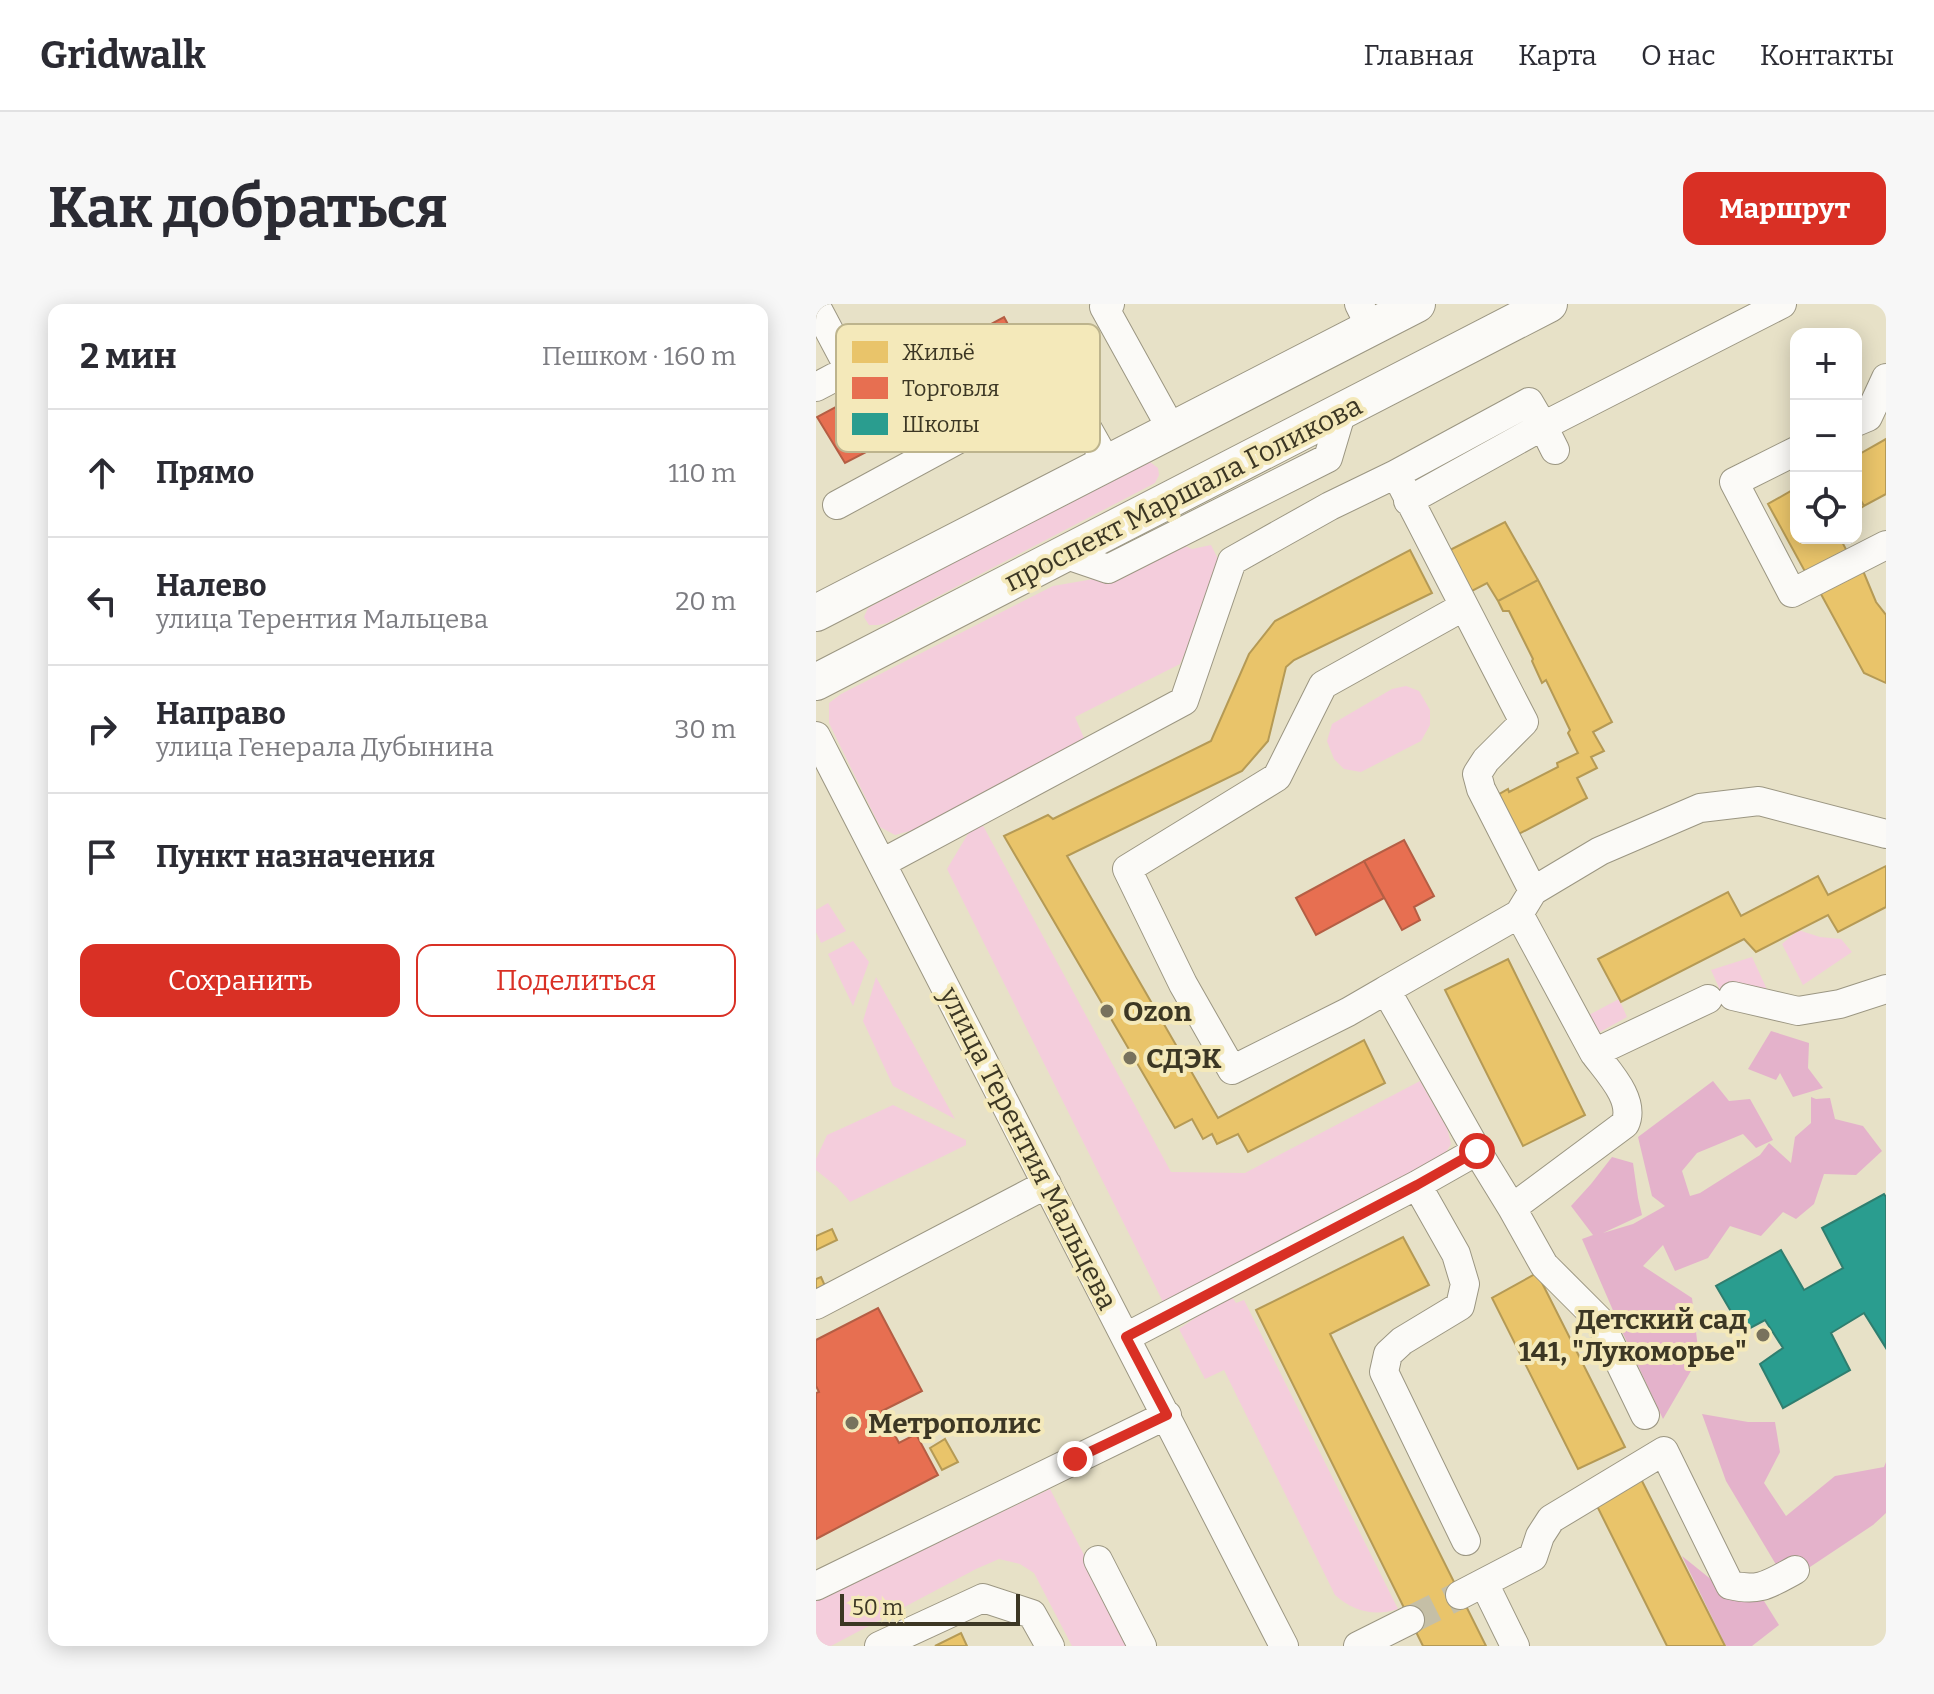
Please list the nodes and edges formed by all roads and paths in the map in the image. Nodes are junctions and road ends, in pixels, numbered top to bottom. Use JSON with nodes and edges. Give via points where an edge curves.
{"nodes":[{"id":1,"x":1417,"y":304,"type":"edge"},
{"id":2,"x":1782,"y":304,"type":"edge"},
{"id":3,"x":1099,"y":305,"type":"edge"},
{"id":4,"x":816,"y":306,"type":"edge"},
{"id":5,"x":1530,"y":308,"type":"edge"},
{"id":6,"x":1365,"y":316,"type":"edge"},
{"id":7,"x":831,"y":374,"type":"edge"},
{"id":8,"x":1886,"y":378,"type":"edge"},
{"id":9,"x":1342,"y":411,"type":"junction"},
{"id":10,"x":1862,"y":420,"type":"edge"},
{"id":11,"x":1172,"y":430,"type":"junction"},
{"id":12,"x":1549,"y":438,"type":"junction"},
{"id":13,"x":1100,"y":451,"type":"edge"},
{"id":14,"x":935,"y":452,"type":"edge"},
{"id":15,"x":1790,"y":454,"type":"edge"},
{"id":16,"x":1107,"y":463,"type":"junction"},
{"id":17,"x":1396,"y":474,"type":"junction"},
{"id":18,"x":1200,"y":484,"type":"junction"},
{"id":19,"x":1408,"y":501,"type":"junction"},
{"id":20,"x":837,"y":505,"type":"dead end"},
{"id":21,"x":1230,"y":508,"type":"junction"},
{"id":22,"x":1886,"y":545,"type":"edge"},
{"id":23,"x":1251,"y":550,"type":"junction"},
{"id":24,"x":1064,"y":554,"type":"junction"},
{"id":25,"x":1463,"y":607,"type":"junction"},
{"id":26,"x":816,"y":613,"type":"edge"},
{"id":27,"x":816,"y":682,"type":"edge"},
{"id":28,"x":816,"y":736,"type":"edge"},
{"id":29,"x":1886,"y":834,"type":"edge"},
{"id":30,"x":882,"y":863,"type":"junction"},
{"id":31,"x":1526,"y":902,"type":"junction"},
{"id":32,"x":1386,"y":990,"type":"junction"},
{"id":33,"x":1885,"y":993,"type":"edge"},
{"id":34,"x":1594,"y":1053,"type":"junction"},
{"id":35,"x":1477,"y":1151,"type":"junction"},
{"id":36,"x":1047,"y":1184,"type":"junction"},
{"id":37,"x":1417,"y":1185,"type":"junction"},
{"id":38,"x":1512,"y":1208,"type":"junction"},
{"id":39,"x":816,"y":1305,"type":"edge"},
{"id":40,"x":1126,"y":1337,"type":"junction"},
{"id":41,"x":1167,"y":1415,"type":"junction"},
{"id":42,"x":1645,"y":1415,"type":"dead end"},
{"id":43,"x":1466,"y":1541,"type":"dead end"},
{"id":44,"x":1098,"y":1560,"type":"dead end"},
{"id":45,"x":1795,"y":1570,"type":"dead end"},
{"id":46,"x":816,"y":1586,"type":"edge"},
{"id":47,"x":1410,"y":1620,"type":"tunnel mouth"},
{"id":48,"x":879,"y":1646,"type":"edge"},
{"id":49,"x":1050,"y":1646,"type":"edge"},
{"id":50,"x":1142,"y":1646,"type":"edge"},
{"id":51,"x":1284,"y":1646,"type":"edge"},
{"id":52,"x":1358,"y":1646,"type":"edge"},
{"id":53,"x":1515,"y":1646,"type":"edge"}],
"edges":[{"from":1,"to":6,"type":"main road"},
{"from":2,"to":12,"type":"street"},
{"from":3,"to":11,"type":"street"},
{"from":4,"to":7,"type":"street"},
{"from":5,"to":9,"type":"main road","name":"проспект Маршала Голикова"},
{"from":6,"to":11,"type":"main road"},
{"from":8,"to":10,"type":"street"},
{"from":9,"to":18,"type":"main road","name":"проспект Маршала Голикова"},
{"from":9,"to":21,"type":"street","via":[[1328,458]]},
{"from":11,"to":16,"type":"main road"},
{"from":11,"to":18,"type":"main road"},
{"from":12,"to":17,"type":"street","via":[[1529,402]]},
{"from":12,"to":19,"type":"street"},
{"from":13,"to":16,"type":"street"},
{"from":14,"to":20,"type":"street"},
{"from":15,"to":22,"type":"street","via":[[1734,482],[1792,593]]},
{"from":16,"to":26,"type":"main road"},
{"from":17,"to":19,"type":"street"},
{"from":17,"to":23,"type":"street"},
{"from":18,"to":24,"type":"main road","name":"проспект Маршала Голикова"},
{"from":19,"to":25,"type":"street"},
{"from":21,"to":23,"type":"street"},
{"from":21,"to":24,"type":"street","via":[[1108,569]]},
{"from":23,"to":30,"type":"street","via":[[1232,561],[1184,701]]},
{"from":24,"to":27,"type":"main road","name":"проспект Маршала Голикова"},
{"from":25,"to":31,"type":"street","via":[[1524,722],[1477,774]]},
{"from":25,"to":32,"type":"street","via":[[1323,685],[1277,777],[1127,869],[1232,1070]]},
{"from":28,"to":30,"type":"street","name":"улица Терентия Мальцева"},
{"from":29,"to":31,"type":"street","via":[[1759,801],[1700,808],[1600,851]]},
{"from":30,"to":36,"type":"street","name":"улица Терентия Мальцева"},
{"from":31,"to":32,"type":"street"},
{"from":31,"to":34,"type":"street"},
{"from":32,"to":35,"type":"street"},
{"from":33,"to":34,"type":"street","via":[[1798,1011],[1721,998]]},
{"from":34,"to":38,"type":"street","via":[[1627,1101],[1625,1124]]},
{"from":35,"to":37,"type":"street"},
{"from":35,"to":38,"type":"street"},
{"from":36,"to":39,"type":"street"},
{"from":36,"to":40,"type":"street","name":"улица Терентия Мальцева"},
{"from":37,"to":40,"type":"street"},
{"from":37,"to":43,"type":"street","via":[[1456,1254],[1465,1284],[1460,1306],[1402,1341],[1388,1354],[1384,1372]]},
{"from":38,"to":42,"type":"street","via":[[1544,1265],[1599,1320]]},
{"from":40,"to":41,"type":"street","name":"улица Терентия Мальцева"},
{"from":41,"to":46,"type":"street"},
{"from":41,"to":51,"type":"street","name":"улица Терентия Мальцева"},
{"from":44,"to":50,"type":"street"},
{"from":45,"to":53,"type":"street","via":[[1765,1586],[1730,1585],[1664,1451],[1551,1519],[1533,1557],[1472,1589]]},
{"from":47,"to":52,"type":"street"},
{"from":48,"to":49,"type":"street","via":[[983,1598],[1032,1614]]}]}
